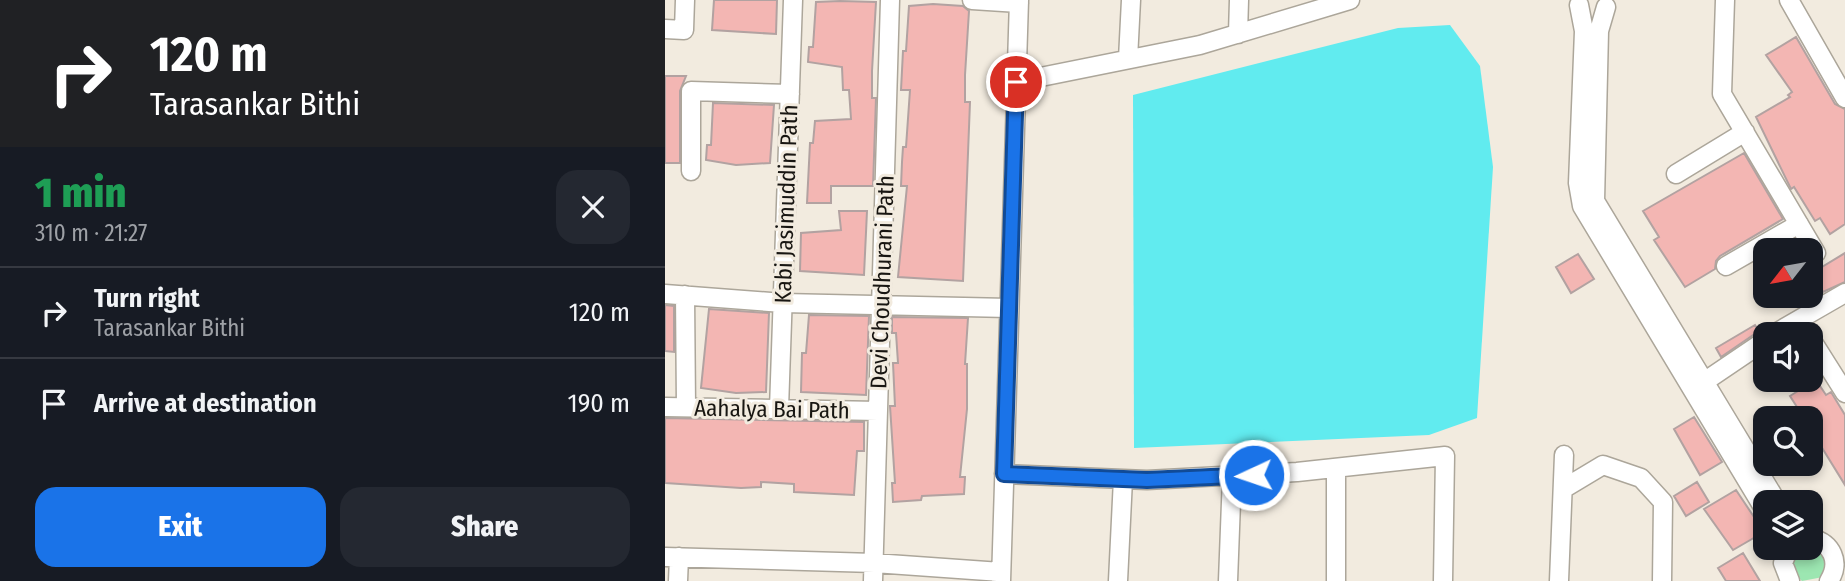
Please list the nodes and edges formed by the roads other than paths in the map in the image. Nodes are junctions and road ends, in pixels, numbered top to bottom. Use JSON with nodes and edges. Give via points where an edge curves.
{"nodes":[{"id":1,"x":685,"y":0,"type":"edge"},
{"id":2,"x":793,"y":0,"type":"edge"},
{"id":3,"x":890,"y":0,"type":"edge"},
{"id":4,"x":972,"y":0,"type":"edge"},
{"id":5,"x":1131,"y":0,"type":"edge"},
{"id":6,"x":1239,"y":0,"type":"edge"},
{"id":7,"x":1725,"y":0,"type":"edge"},
{"id":8,"x":1789,"y":0,"type":"edge"},
{"id":9,"x":1019,"y":1,"type":"edge"},
{"id":10,"x":1342,"y":1,"type":"edge"},
{"id":11,"x":1576,"y":3,"type":"edge"},
{"id":12,"x":1610,"y":4,"type":"edge"},
{"id":13,"x":665,"y":29,"type":"edge"},
{"id":14,"x":1238,"y":34,"type":"junction"},
{"id":15,"x":1128,"y":60,"type":"junction"},
{"id":16,"x":1016,"y":82,"type":"junction"},
{"id":17,"x":790,"y":94,"type":"junction"},
{"id":18,"x":1845,"y":98,"type":"edge"},
{"id":19,"x":1745,"y":132,"type":"junction"},
{"id":20,"x":691,"y":171,"type":"dead end"},
{"id":21,"x":1676,"y":174,"type":"dead end"},
{"id":22,"x":1799,"y":224,"type":"junction"},
{"id":23,"x":1807,"y":238,"type":"edge"},
{"id":24,"x":1727,"y":266,"type":"dead end"},
{"id":25,"x":1845,"y":293,"type":"edge"},
{"id":26,"x":665,"y":294,"type":"edge"},
{"id":27,"x":685,"y":295,"type":"junction"},
{"id":28,"x":783,"y":303,"type":"junction"},
{"id":29,"x":881,"y":305,"type":"junction"},
{"id":30,"x":1009,"y":308,"type":"junction"},
{"id":31,"x":1798,"y":318,"type":"junction"},
{"id":32,"x":1792,"y":322,"type":"edge"},
{"id":33,"x":1800,"y":322,"type":"edge"},
{"id":34,"x":1753,"y":349,"type":"edge"},
{"id":35,"x":1823,"y":358,"type":"edge"},
{"id":36,"x":1698,"y":386,"type":"junction"},
{"id":37,"x":1845,"y":393,"type":"edge"},
{"id":38,"x":665,"y":407,"type":"edge"},
{"id":39,"x":686,"y":407,"type":"junction"},
{"id":40,"x":779,"y":409,"type":"junction"},
{"id":41,"x":878,"y":411,"type":"junction"},
{"id":42,"x":1564,"y":455,"type":"dead end"},
{"id":43,"x":1336,"y":468,"type":"junction"},
{"id":44,"x":1004,"y":474,"type":"junction"},
{"id":45,"x":1232,"y":476,"type":"junction"},
{"id":46,"x":1123,"y":479,"type":"junction"},
{"id":47,"x":1563,"y":489,"type":"junction"},
{"id":48,"x":1754,"y":490,"type":"edge"},
{"id":49,"x":1769,"y":490,"type":"edge"},
{"id":50,"x":1838,"y":546,"type":"edge"},
{"id":51,"x":672,"y":557,"type":"edge"},
{"id":52,"x":1785,"y":560,"type":"edge"},
{"id":53,"x":873,"y":572,"type":"edge"},
{"id":54,"x":1001,"y":576,"type":"edge"},
{"id":55,"x":1787,"y":580,"type":"edge"},
{"id":56,"x":678,"y":581,"type":"edge"},
{"id":57,"x":1118,"y":581,"type":"edge"},
{"id":58,"x":1228,"y":581,"type":"edge"},
{"id":59,"x":1336,"y":581,"type":"edge"},
{"id":60,"x":1443,"y":581,"type":"edge"},
{"id":61,"x":1559,"y":581,"type":"edge"},
{"id":62,"x":1662,"y":581,"type":"edge"},
{"id":63,"x":1829,"y":581,"type":"edge"}],
"edges":[{"from":1,"to":13,"type":"street","via":[[684,30]]},
{"from":2,"to":17,"type":"street","name":"Kabi Jasimuddin Path"},
{"from":3,"to":29,"type":"street","name":"Devi Choudhurani Path"},
{"from":4,"to":9,"type":"street"},
{"from":5,"to":15,"type":"street"},
{"from":6,"to":14,"type":"street"},
{"from":7,"to":19,"type":"street","via":[[1722,94]]},
{"from":8,"to":18,"type":"street"},
{"from":9,"to":16,"type":"street"},
{"from":10,"to":14,"type":"street"},
{"from":11,"to":12,"type":"street","via":[[1587,9]]},
{"from":11,"to":36,"type":"street","via":[[1584,31],[1582,205]]},
{"from":12,"to":36,"type":"street","via":[[1599,31],[1595,201]]},
{"from":14,"to":15,"type":"street"},
{"from":15,"to":16,"type":"street"},
{"from":16,"to":30,"type":"street"},
{"from":17,"to":20,"type":"street","via":[[691,91]]},
{"from":17,"to":28,"type":"street","name":"Kabi Jasimuddin Path"},
{"from":19,"to":21,"type":"street"},
{"from":19,"to":22,"type":"street"},
{"from":22,"to":23,"type":"street"},
{"from":22,"to":24,"type":"street"},
{"from":25,"to":31,"type":"street"},
{"from":26,"to":27,"type":"street"},
{"from":27,"to":28,"type":"street"},
{"from":27,"to":39,"type":"street"},
{"from":28,"to":29,"type":"street"},
{"from":28,"to":40,"type":"street","name":"Kabi Jasimuddin Path"},
{"from":29,"to":30,"type":"street"},
{"from":29,"to":41,"type":"street","name":"Devi Choudhurani Path"},
{"from":30,"to":44,"type":"street"},
{"from":31,"to":32,"type":"street"},
{"from":31,"to":33,"type":"street"},
{"from":34,"to":36,"type":"street"},
{"from":35,"to":37,"type":"street"},
{"from":36,"to":48,"type":"street"},
{"from":36,"to":49,"type":"street"},
{"from":38,"to":39,"type":"street","name":"Aahalya Bai Path"},
{"from":39,"to":40,"type":"street","name":"Aahalya Bai Path"},
{"from":40,"to":41,"type":"street","name":"Aahalya Bai Path"},
{"from":41,"to":53,"type":"street","name":"Devi Choudhurani Path"},
{"from":42,"to":47,"type":"street"},
{"from":43,"to":45,"type":"street"},
{"from":43,"to":59,"type":"street"},
{"from":43,"to":60,"type":"street","via":[[1445,456]]},
{"from":44,"to":46,"type":"street"},
{"from":44,"to":54,"type":"street"},
{"from":45,"to":46,"type":"street"},
{"from":45,"to":58,"type":"street"},
{"from":46,"to":57,"type":"street"},
{"from":47,"to":61,"type":"street"},
{"from":47,"to":62,"type":"street","via":[[1603,465],[1641,478],[1663,502]]},
{"from":50,"to":63,"type":"street"},
{"from":51,"to":53,"type":"street"},
{"from":51,"to":56,"type":"street"},
{"from":52,"to":55,"type":"street"},
{"from":53,"to":54,"type":"street"}]}
